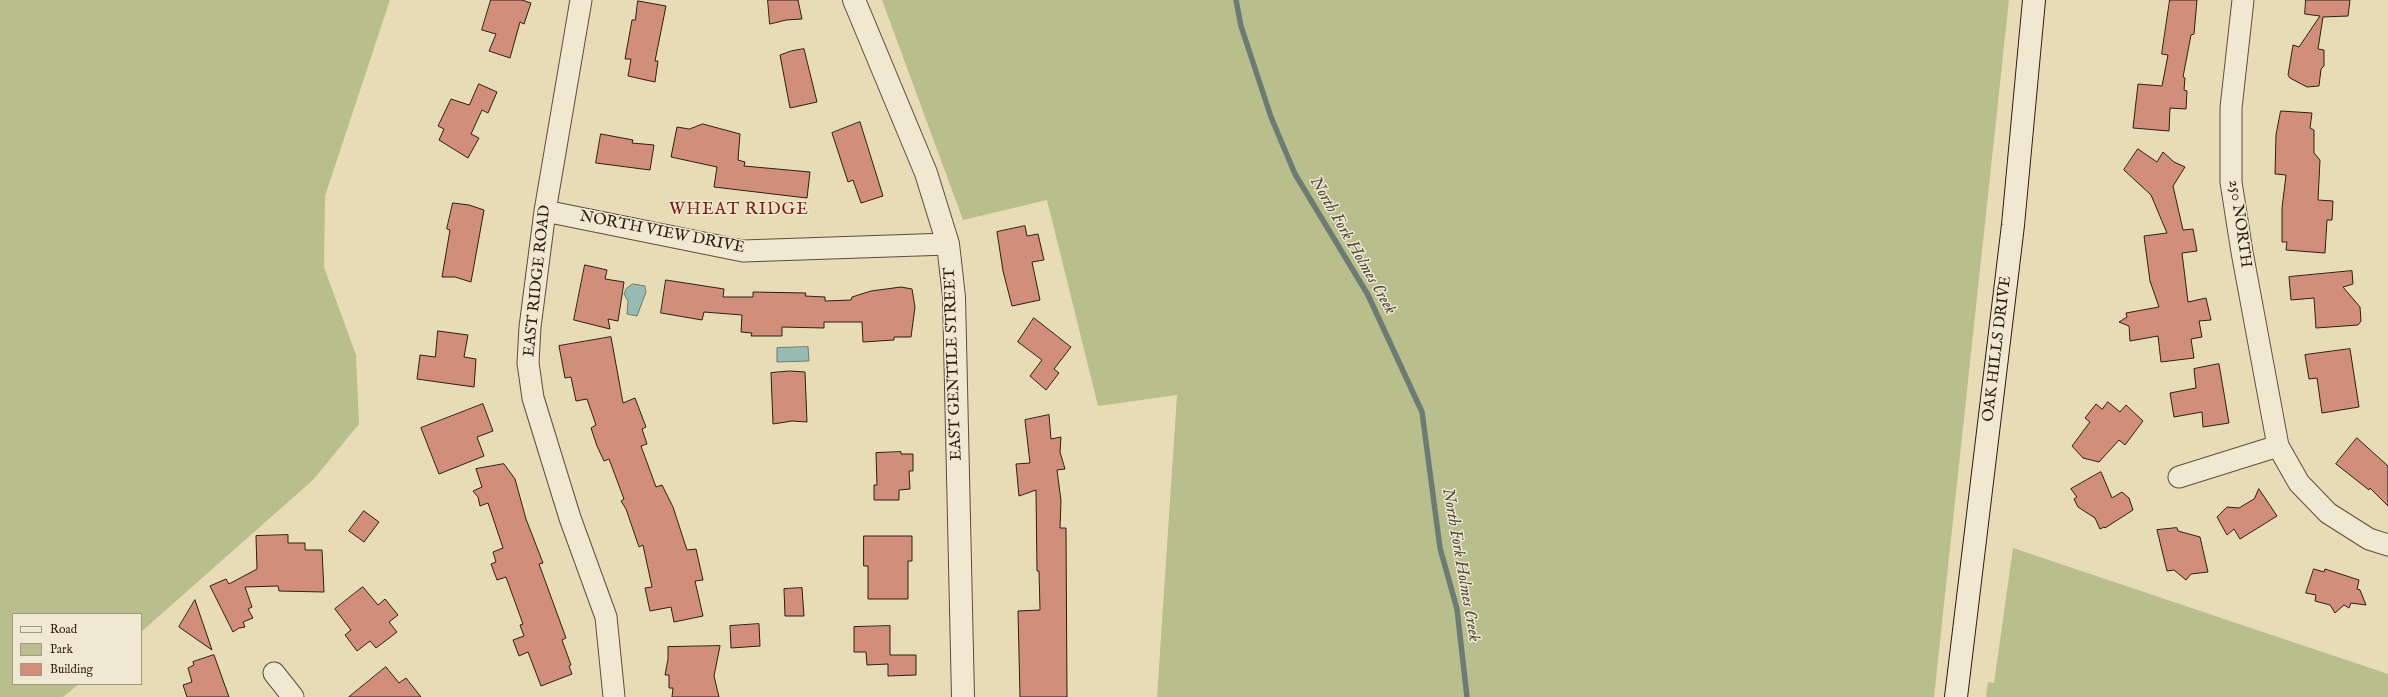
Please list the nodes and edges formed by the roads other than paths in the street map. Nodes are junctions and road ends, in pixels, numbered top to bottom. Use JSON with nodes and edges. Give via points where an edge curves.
{"nodes":[{"id":1,"x":581,"y":0,"type":"edge"},
{"id":2,"x":854,"y":0,"type":"edge"},
{"id":3,"x":2034,"y":0,"type":"edge"},
{"id":4,"x":2243,"y":0,"type":"edge"},
{"id":5,"x":545,"y":211,"type":"junction"},
{"id":6,"x":948,"y":244,"type":"junction"},
{"id":7,"x":2278,"y":446,"type":"junction"},
{"id":8,"x":2179,"y":477,"type":"dead end"},
{"id":9,"x":2388,"y":545,"type":"edge"},
{"id":10,"x":274,"y":673,"type":"dead end"},
{"id":11,"x":293,"y":697,"type":"edge"},
{"id":12,"x":614,"y":697,"type":"edge"},
{"id":13,"x":963,"y":697,"type":"edge"},
{"id":14,"x":1956,"y":697,"type":"edge"}],
"edges":[{"from":1,"to":5,"type":"street","name":"EAST RIDGE ROAD"},
{"from":2,"to":6,"type":"street","name":"EAST GENTILE STREET","via":[[926,173]]},
{"from":3,"to":14,"type":"street","name":"OAK HILLS DRIVE","via":[[2013,226]]},
{"from":4,"to":7,"type":"street","name":"250 NORTH","via":[[2231,108],[2231,182]]},
{"from":5,"to":6,"type":"street","name":"NORTH VIEW DRIVE","via":[[743,251]]},
{"from":5,"to":12,"type":"street","name":"EAST RIDGE ROAD","via":[[530,327],[528,363],[533,398],[570,518],[606,617]]},
{"from":6,"to":13,"type":"street","name":"EAST GENTILE STREET","via":[[954,297]]},
{"from":7,"to":8,"type":"street"},
{"from":7,"to":9,"type":"street","name":"250 NORTH","via":[[2299,483],[2328,513],[2368,539]]},
{"from":10,"to":11,"type":"street"}]}
